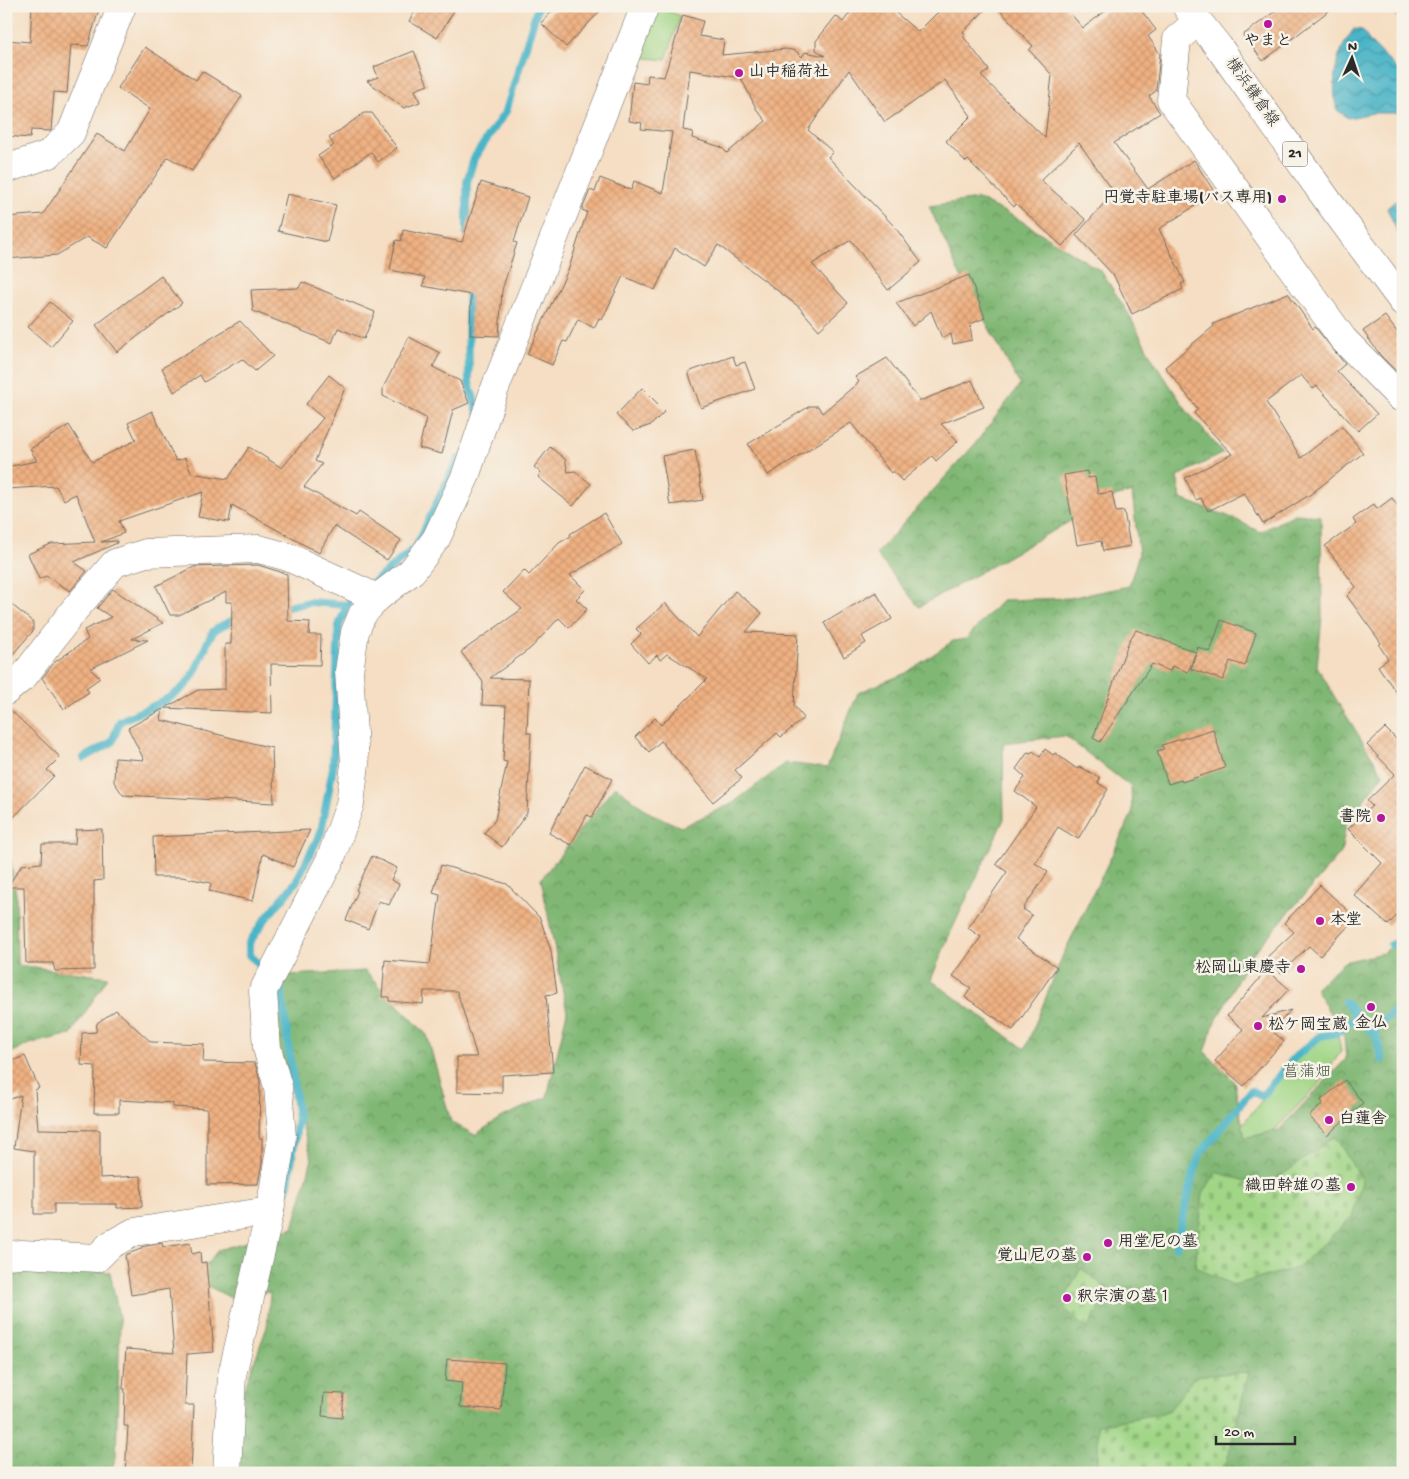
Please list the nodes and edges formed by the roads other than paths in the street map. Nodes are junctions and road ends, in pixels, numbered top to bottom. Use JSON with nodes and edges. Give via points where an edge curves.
{"nodes":[{"id":1,"x":122,"y":6,"type":"edge"},
{"id":2,"x":645,"y":6,"type":"edge"},
{"id":3,"x":1192,"y":14,"type":"edge"},
{"id":4,"x":6,"y":169,"type":"edge"},
{"id":5,"x":1403,"y":302,"type":"edge"},
{"id":6,"x":1403,"y":397,"type":"edge"},
{"id":7,"x":377,"y":598,"type":"junction"},
{"id":8,"x":6,"y":692,"type":"edge"},
{"id":9,"x":270,"y":1211,"type":"junction"},
{"id":10,"x":6,"y":1255,"type":"edge"},
{"id":11,"x":227,"y":1473,"type":"edge"}],
"edges":[{"from":1,"to":4,"type":"street","via":[[72,133],[50,154]]},
{"from":2,"to":7,"type":"street","via":[[494,390],[465,477],[436,539],[412,571]]},
{"from":3,"to":5,"type":"street","name":"横浜鎌倉線","number":"21"},
{"from":3,"to":6,"type":"street","via":[[1177,39],[1171,100],[1343,339],[1383,382]]},
{"from":7,"to":8,"type":"street","via":[[288,558],[259,549],[146,553],[115,563],[24,676]]},
{"from":7,"to":9,"type":"street","via":[[362,615],[350,656],[354,781],[346,818],[331,858],[263,991],[267,1048],[278,1087],[282,1137]]},
{"from":9,"to":10,"type":"street","via":[[134,1232],[110,1245],[97,1258]]},
{"from":9,"to":11,"type":"street","via":[[232,1375]]}]}
